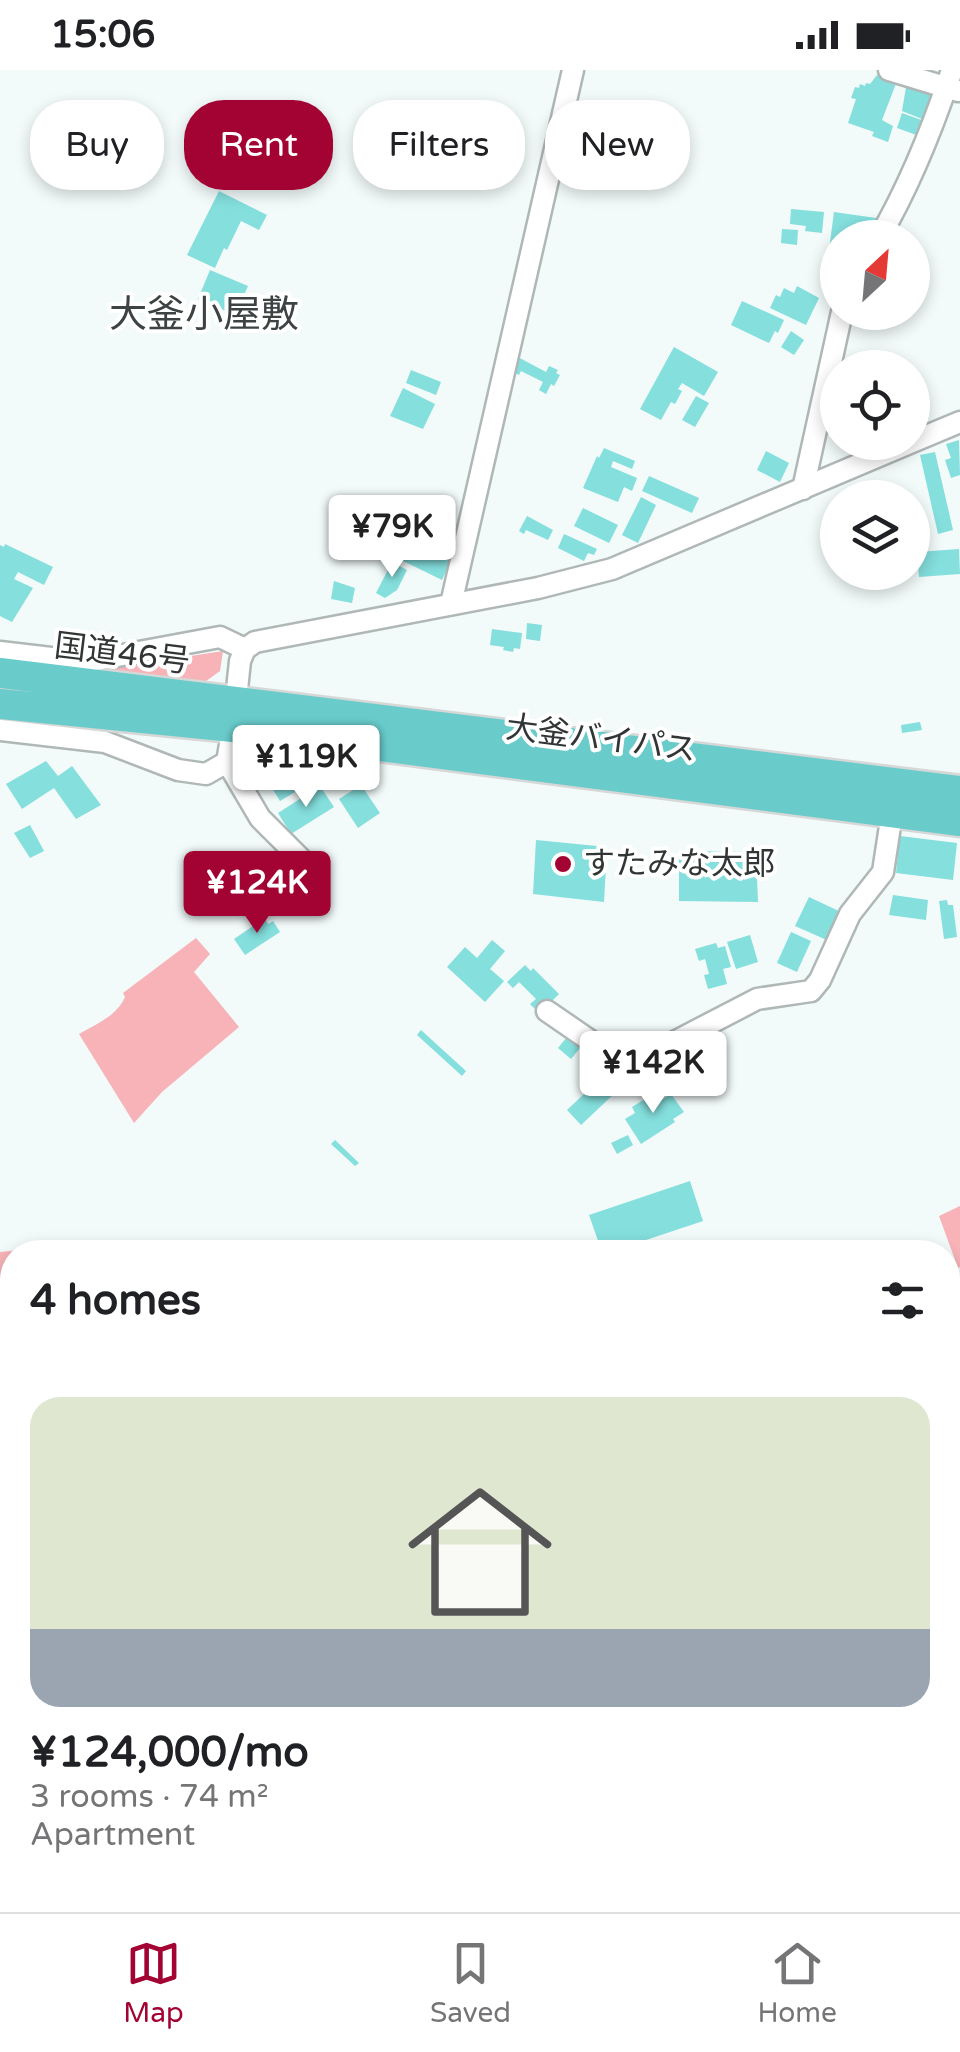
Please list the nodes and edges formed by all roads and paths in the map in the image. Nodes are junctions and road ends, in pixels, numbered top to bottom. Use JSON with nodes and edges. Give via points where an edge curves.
{"nodes":[{"id":1,"x":572,"y":70,"type":"edge"},
{"id":2,"x":889,"y":70,"type":"edge"},
{"id":3,"x":953,"y":83,"type":"edge"},
{"id":4,"x":890,"y":220,"type":"edge"},
{"id":5,"x":838,"y":330,"type":"edge"},
{"id":6,"x":960,"y":422,"type":"edge"},
{"id":7,"x":930,"y":434,"type":"edge"},
{"id":8,"x":870,"y":460,"type":"edge"},
{"id":9,"x":803,"y":489,"type":"junction"},
{"id":10,"x":451,"y":604,"type":"junction"},
{"id":11,"x":245,"y":650,"type":"junction"},
{"id":12,"x":0,"y":652,"type":"edge"},
{"id":13,"x":0,"y":674,"type":"edge"},
{"id":14,"x":0,"y":704,"type":"edge"},
{"id":15,"x":234,"y":715,"type":"junction"},
{"id":16,"x":0,"y":730,"type":"edge"},
{"id":17,"x":227,"y":762,"type":"junction"},
{"id":18,"x":960,"y":791,"type":"edge"},
{"id":19,"x":892,"y":812,"type":"junction"},
{"id":20,"x":960,"y":821,"type":"edge"},
{"id":21,"x":308,"y":866,"type":"dead end"},
{"id":22,"x":546,"y":1011,"type":"dead end"}],
"edges":[{"from":1,"to":10,"type":"street"},
{"from":2,"to":3,"type":"street"},
{"from":3,"to":4,"type":"street"},
{"from":5,"to":9,"type":"street"},
{"from":6,"to":7,"type":"street"},
{"from":8,"to":9,"type":"street"},
{"from":9,"to":10,"type":"street","via":[[612,569]]},
{"from":10,"to":11,"type":"street","via":[[255,642]]},
{"from":11,"to":12,"type":"street","via":[[220,637],[85,662]]},
{"from":11,"to":15,"type":"street"},
{"from":13,"to":15,"type":"highway","name":"国道46号"},
{"from":14,"to":15,"type":"highway","name":"国道46号"},
{"from":15,"to":17,"type":"street"},
{"from":15,"to":18,"type":"highway","name":"大釜バイパス"},
{"from":15,"to":19,"type":"highway","name":"大釜バイパス"},
{"from":16,"to":17,"type":"street","via":[[105,742],[206,774]]},
{"from":17,"to":21,"type":"street","via":[[260,818]]},
{"from":19,"to":20,"type":"highway","name":"大釜バイパス"},
{"from":19,"to":22,"type":"street","via":[[883,872],[850,914],[811,991],[757,1000],[632,1064]]}]}
